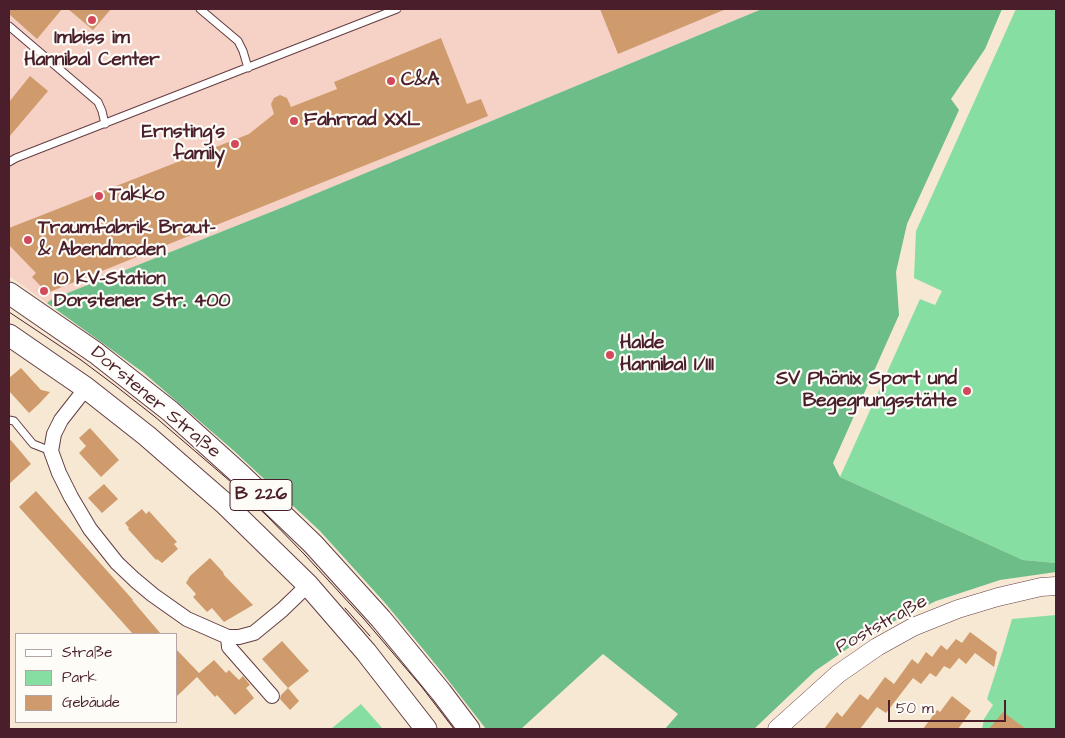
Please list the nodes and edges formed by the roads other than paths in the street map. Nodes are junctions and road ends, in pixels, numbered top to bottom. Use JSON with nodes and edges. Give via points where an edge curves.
{"nodes":[{"id":1,"x":200,"y":9,"type":"edge"},
{"id":2,"x":397,"y":9,"type":"edge"},
{"id":3,"x":9,"y":26,"type":"edge"},
{"id":4,"x":248,"y":68,"type":"junction"},
{"id":5,"x":105,"y":124,"type":"junction"},
{"id":6,"x":9,"y":162,"type":"edge"},
{"id":7,"x":10,"y":294,"type":"edge"},
{"id":8,"x":9,"y":335,"type":"edge"},
{"id":9,"x":86,"y":388,"type":"junction"},
{"id":10,"x":9,"y":420,"type":"edge"},
{"id":11,"x":51,"y":451,"type":"junction"},
{"id":12,"x":308,"y":585,"type":"junction"},
{"id":13,"x":1056,"y":586,"type":"edge"},
{"id":14,"x":228,"y":638,"type":"junction"},
{"id":15,"x":272,"y":696,"type":"dead end"},
{"id":16,"x":426,"y":729,"type":"edge"},
{"id":17,"x":469,"y":729,"type":"edge"},
{"id":18,"x":778,"y":729,"type":"edge"}],
"edges":[{"from":1,"to":4,"type":"lane","via":[[238,41]]},
{"from":2,"to":4,"type":"lane"},
{"from":3,"to":5,"type":"lane","via":[[98,102]]},
{"from":4,"to":5,"type":"lane"},
{"from":5,"to":6,"type":"lane"},
{"from":7,"to":17,"type":"main road","name":"Dorstener Straße","number":"B 226","via":[[96,353],[170,411],[241,475],[313,544],[381,619]]},
{"from":8,"to":9,"type":"main road","name":"Dorstener Straße","number":"B 226"},
{"from":9,"to":11,"type":"street","name":"Dorstener Straße","via":[[61,420]]},
{"from":9,"to":12,"type":"main road","name":"Dorstener Straße","number":"B 226","via":[[190,472]]},
{"from":10,"to":11,"type":"lane","via":[[14,421],[33,444]]},
{"from":11,"to":14,"type":"street","via":[[71,497],[90,529],[117,563],[187,619]]},
{"from":12,"to":14,"type":"street","via":[[254,633]]},
{"from":12,"to":16,"type":"main road","name":"Dorstener Straße","number":"B 226"},
{"from":13,"to":18,"type":"street","name":"Poststraße","via":[[998,597],[913,627],[838,674]]},
{"from":14,"to":15,"type":"street","via":[[229,647]]}]}
